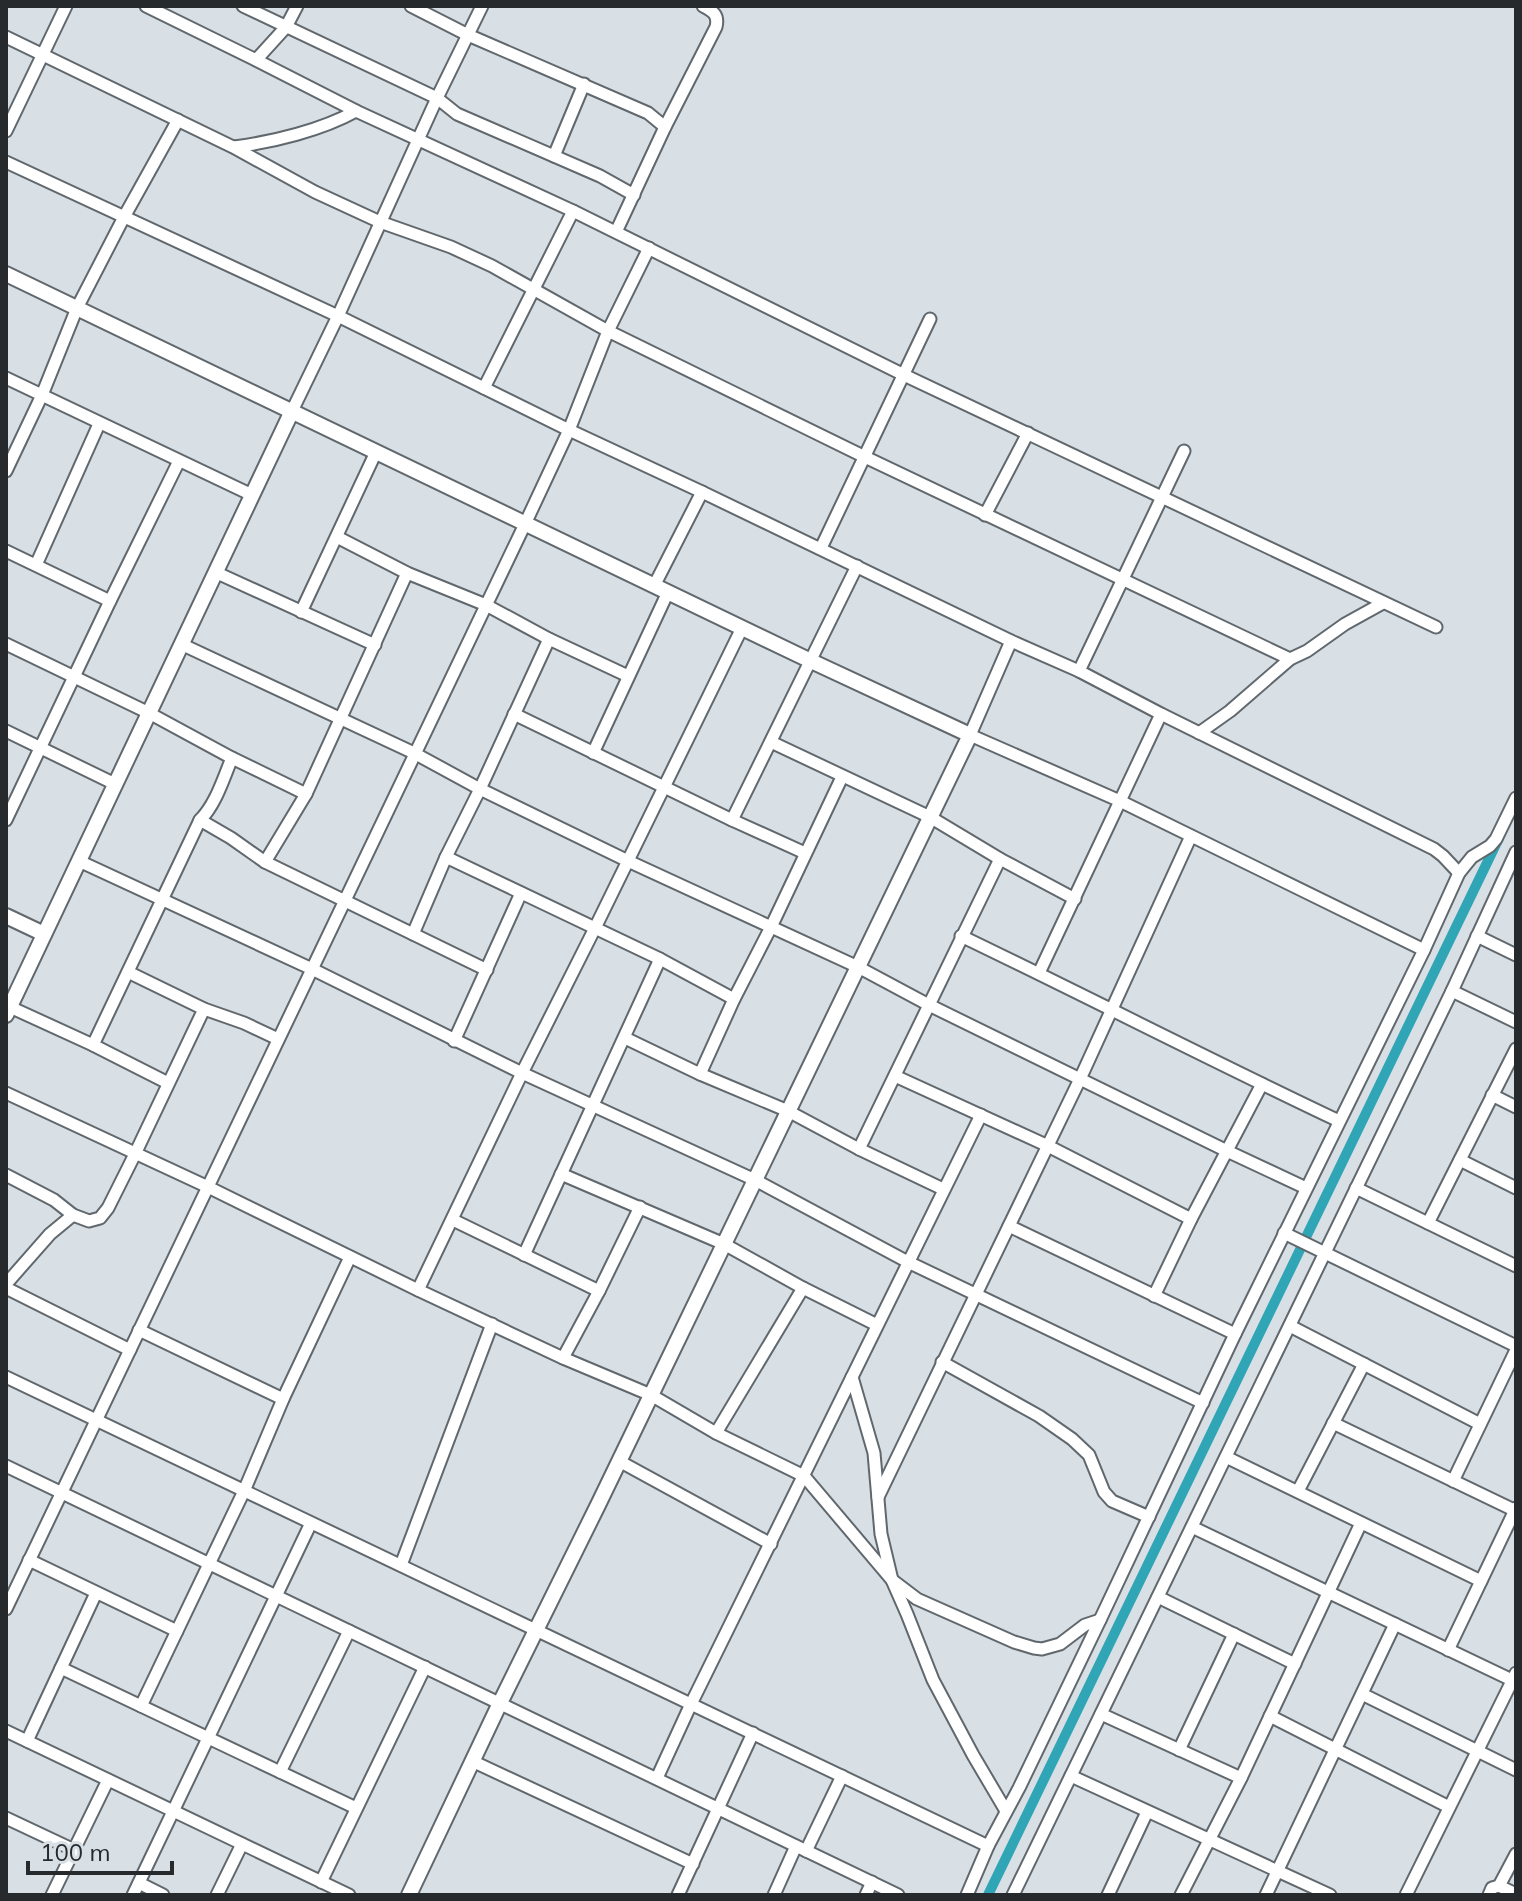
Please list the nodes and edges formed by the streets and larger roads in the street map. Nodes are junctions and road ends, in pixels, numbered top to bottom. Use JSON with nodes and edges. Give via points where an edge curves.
{"nodes":[{"id":1,"x":66,"y":6,"type":"edge"},
{"id":2,"x":146,"y":6,"type":"edge"},
{"id":3,"x":243,"y":6,"type":"edge"},
{"id":4,"x":297,"y":6,"type":"edge"},
{"id":5,"x":411,"y":6,"type":"edge"},
{"id":6,"x":482,"y":6,"type":"edge"},
{"id":7,"x":703,"y":6,"type":"edge"},
{"id":8,"x":286,"y":27,"type":"junction"},
{"id":9,"x":468,"y":35,"type":"junction"},
{"id":10,"x":6,"y":37,"type":"edge"},
{"id":11,"x":42,"y":56,"type":"junction"},
{"id":12,"x":256,"y":60,"type":"junction"},
{"id":13,"x":584,"y":84,"type":"junction"},
{"id":14,"x":437,"y":98,"type":"junction"},
{"id":15,"x":356,"y":111,"type":"junction"},
{"id":16,"x":178,"y":120,"type":"junction"},
{"id":17,"x":665,"y":127,"type":"junction"},
{"id":18,"x":6,"y":131,"type":"edge"},
{"id":19,"x":418,"y":141,"type":"junction"},
{"id":20,"x":233,"y":147,"type":"junction"},
{"id":21,"x":554,"y":156,"type":"junction"},
{"id":22,"x":6,"y":162,"type":"edge"},
{"id":23,"x":634,"y":195,"type":"junction"},
{"id":24,"x":573,"y":211,"type":"junction"},
{"id":25,"x":124,"y":217,"type":"junction"},
{"id":26,"x":380,"y":222,"type":"junction"},
{"id":27,"x":616,"y":232,"type":"junction"},
{"id":28,"x":649,"y":248,"type":"junction"},
{"id":29,"x":6,"y":274,"type":"edge"},
{"id":30,"x":535,"y":290,"type":"junction"},
{"id":31,"x":77,"y":308,"type":"junction"},
{"id":32,"x":338,"y":316,"type":"junction"},
{"id":33,"x":930,"y":319,"type":"dead end"},
{"id":34,"x":608,"y":331,"type":"junction"},
{"id":35,"x":904,"y":375,"type":"junction"},
{"id":36,"x":6,"y":378,"type":"edge"},
{"id":37,"x":484,"y":388,"type":"junction"},
{"id":38,"x":42,"y":395,"type":"junction"},
{"id":39,"x":292,"y":411,"type":"junction"},
{"id":40,"x":99,"y":424,"type":"junction"},
{"id":41,"x":569,"y":430,"type":"junction"},
{"id":42,"x":1028,"y":433,"type":"junction"},
{"id":43,"x":1184,"y":451,"type":"dead end"},
{"id":44,"x":376,"y":452,"type":"junction"},
{"id":45,"x":865,"y":457,"type":"junction"},
{"id":46,"x":179,"y":461,"type":"junction"},
{"id":47,"x":6,"y":471,"type":"edge"},
{"id":48,"x":702,"y":492,"type":"junction"},
{"id":49,"x":252,"y":495,"type":"junction"},
{"id":50,"x":1161,"y":496,"type":"junction"},
{"id":51,"x":985,"y":515,"type":"junction"},
{"id":52,"x":525,"y":524,"type":"junction"},
{"id":53,"x":337,"y":537,"type":"junction"},
{"id":54,"x":821,"y":548,"type":"junction"},
{"id":55,"x":6,"y":551,"type":"edge"},
{"id":56,"x":36,"y":565,"type":"junction"},
{"id":57,"x":857,"y":566,"type":"junction"},
{"id":58,"x":215,"y":572,"type":"junction"},
{"id":59,"x":407,"y":573,"type":"junction"},
{"id":60,"x":1123,"y":579,"type":"junction"},
{"id":61,"x":661,"y":589,"type":"junction"},
{"id":62,"x":110,"y":601,"type":"junction"},
{"id":63,"x":1383,"y":603,"type":"junction"},
{"id":64,"x":486,"y":605,"type":"junction"},
{"id":65,"x":301,"y":612,"type":"junction"},
{"id":66,"x":1436,"y":627,"type":"dead end"},
{"id":67,"x":742,"y":628,"type":"junction"},
{"id":68,"x":549,"y":639,"type":"junction"},
{"id":69,"x":1011,"y":641,"type":"junction"},
{"id":70,"x":6,"y":644,"type":"edge"},
{"id":71,"x":181,"y":644,"type":"junction"},
{"id":72,"x":375,"y":645,"type":"junction"},
{"id":73,"x":1290,"y":659,"type":"junction"},
{"id":74,"x":811,"y":661,"type":"junction"},
{"id":75,"x":1079,"y":671,"type":"junction"},
{"id":76,"x":628,"y":676,"type":"junction"},
{"id":77,"x":74,"y":678,"type":"junction"},
{"id":78,"x":149,"y":713,"type":"junction"},
{"id":79,"x":514,"y":714,"type":"junction"},
{"id":80,"x":1161,"y":714,"type":"junction"},
{"id":81,"x":339,"y":719,"type":"junction"},
{"id":82,"x":6,"y":731,"type":"edge"},
{"id":83,"x":1199,"y":733,"type":"junction"},
{"id":84,"x":970,"y":735,"type":"junction"},
{"id":85,"x":771,"y":742,"type":"junction"},
{"id":86,"x":41,"y":748,"type":"junction"},
{"id":87,"x":414,"y":753,"type":"junction"},
{"id":88,"x":593,"y":753,"type":"junction"},
{"id":89,"x":232,"y":758,"type":"junction"},
{"id":90,"x":842,"y":777,"type":"junction"},
{"id":91,"x":115,"y":784,"type":"junction"},
{"id":92,"x":664,"y":787,"type":"junction"},
{"id":93,"x":480,"y":789,"type":"junction"},
{"id":94,"x":306,"y":794,"type":"junction"},
{"id":95,"x":1516,"y":798,"type":"edge"},
{"id":96,"x":1120,"y":801,"type":"junction"},
{"id":97,"x":930,"y":817,"type":"junction"},
{"id":98,"x":6,"y":820,"type":"edge"},
{"id":99,"x":200,"y":820,"type":"junction"},
{"id":100,"x":732,"y":820,"type":"junction"},
{"id":101,"x":1191,"y":836,"type":"junction"},
{"id":102,"x":1516,"y":852,"type":"edge"},
{"id":103,"x":805,"y":853,"type":"junction"},
{"id":104,"x":446,"y":857,"type":"junction"},
{"id":105,"x":1000,"y":859,"type":"junction"},
{"id":106,"x":79,"y":861,"type":"junction"},
{"id":107,"x":628,"y":861,"type":"junction"},
{"id":108,"x":265,"y":862,"type":"junction"},
{"id":109,"x":1459,"y":873,"type":"junction"},
{"id":110,"x":521,"y":893,"type":"junction"},
{"id":111,"x":163,"y":898,"type":"junction"},
{"id":112,"x":1075,"y":899,"type":"junction"},
{"id":113,"x":344,"y":901,"type":"junction"},
{"id":114,"x":6,"y":916,"type":"edge"},
{"id":115,"x":771,"y":927,"type":"junction"},
{"id":116,"x":595,"y":928,"type":"junction"},
{"id":117,"x":44,"y":934,"type":"junction"},
{"id":118,"x":413,"y":934,"type":"junction"},
{"id":119,"x":961,"y":936,"type":"junction"},
{"id":120,"x":1477,"y":936,"type":"junction"},
{"id":121,"x":1424,"y":950,"type":"junction"},
{"id":122,"x":1516,"y":955,"type":"edge"},
{"id":123,"x":660,"y":959,"type":"junction"},
{"id":124,"x":858,"y":967,"type":"junction"},
{"id":125,"x":312,"y":969,"type":"junction"},
{"id":126,"x":487,"y":970,"type":"junction"},
{"id":127,"x":128,"y":972,"type":"junction"},
{"id":128,"x":1039,"y":973,"type":"junction"},
{"id":129,"x":1452,"y":991,"type":"junction"},
{"id":130,"x":734,"y":999,"type":"junction"},
{"id":131,"x":929,"y":1005,"type":"junction"},
{"id":132,"x":1112,"y":1008,"type":"junction"},
{"id":133,"x":204,"y":1009,"type":"junction"},
{"id":134,"x":8,"y":1011,"type":"edge"},
{"id":135,"x":1516,"y":1022,"type":"edge"},
{"id":136,"x":625,"y":1038,"type":"junction"},
{"id":137,"x":278,"y":1039,"type":"junction"},
{"id":138,"x":454,"y":1041,"type":"junction"},
{"id":139,"x":93,"y":1045,"type":"junction"},
{"id":140,"x":1516,"y":1049,"type":"edge"},
{"id":141,"x":522,"y":1073,"type":"junction"},
{"id":142,"x":700,"y":1074,"type":"junction"},
{"id":143,"x":895,"y":1076,"type":"junction"},
{"id":144,"x":1080,"y":1079,"type":"junction"},
{"id":145,"x":168,"y":1083,"type":"junction"},
{"id":146,"x":1262,"y":1084,"type":"junction"},
{"id":147,"x":6,"y":1093,"type":"edge"},
{"id":148,"x":1492,"y":1095,"type":"junction"},
{"id":149,"x":593,"y":1107,"type":"junction"},
{"id":150,"x":1516,"y":1107,"type":"edge"},
{"id":151,"x":788,"y":1111,"type":"junction"},
{"id":152,"x":981,"y":1115,"type":"junction"},
{"id":153,"x":1339,"y":1121,"type":"junction"},
{"id":154,"x":1046,"y":1145,"type":"junction"},
{"id":155,"x":859,"y":1149,"type":"junction"},
{"id":156,"x":1227,"y":1151,"type":"junction"},
{"id":157,"x":135,"y":1154,"type":"junction"},
{"id":158,"x":1460,"y":1160,"type":"junction"},
{"id":159,"x":561,"y":1174,"type":"junction"},
{"id":160,"x":6,"y":1175,"type":"edge"},
{"id":161,"x":755,"y":1180,"type":"junction"},
{"id":162,"x":208,"y":1187,"type":"junction"},
{"id":163,"x":1306,"y":1188,"type":"junction"},
{"id":164,"x":1356,"y":1188,"type":"junction"},
{"id":165,"x":1516,"y":1188,"type":"edge"},
{"id":166,"x":943,"y":1189,"type":"junction"},
{"id":167,"x":640,"y":1207,"type":"junction"},
{"id":168,"x":73,"y":1215,"type":"junction"},
{"id":169,"x":1191,"y":1219,"type":"junction"},
{"id":170,"x":453,"y":1220,"type":"junction"},
{"id":171,"x":1428,"y":1223,"type":"junction"},
{"id":172,"x":1009,"y":1226,"type":"junction"},
{"id":173,"x":1290,"y":1236,"type":"junction"},
{"id":174,"x":724,"y":1244,"type":"junction"},
{"id":175,"x":1319,"y":1251,"type":"junction"},
{"id":176,"x":524,"y":1255,"type":"junction"},
{"id":177,"x":350,"y":1257,"type":"junction"},
{"id":178,"x":908,"y":1262,"type":"junction"},
{"id":179,"x":1516,"y":1266,"type":"edge"},
{"id":180,"x":6,"y":1286,"type":"edge"},
{"id":181,"x":803,"y":1288,"type":"junction"},
{"id":182,"x":418,"y":1290,"type":"junction"},
{"id":183,"x":599,"y":1291,"type":"junction"},
{"id":184,"x":976,"y":1294,"type":"junction"},
{"id":185,"x":1154,"y":1296,"type":"junction"},
{"id":186,"x":492,"y":1324,"type":"junction"},
{"id":187,"x":877,"y":1325,"type":"junction"},
{"id":188,"x":1290,"y":1326,"type":"junction"},
{"id":189,"x":139,"y":1330,"type":"junction"},
{"id":190,"x":1235,"y":1334,"type":"junction"},
{"id":191,"x":1516,"y":1348,"type":"edge"},
{"id":192,"x":130,"y":1350,"type":"junction"},
{"id":193,"x":563,"y":1358,"type":"junction"},
{"id":194,"x":942,"y":1362,"type":"junction"},
{"id":195,"x":1364,"y":1364,"type":"junction"},
{"id":196,"x":6,"y":1377,"type":"edge"},
{"id":197,"x":852,"y":1377,"type":"junction"},
{"id":198,"x":651,"y":1395,"type":"junction"},
{"id":199,"x":283,"y":1399,"type":"junction"},
{"id":200,"x":1203,"y":1403,"type":"junction"},
{"id":201,"x":98,"y":1420,"type":"junction"},
{"id":202,"x":1333,"y":1423,"type":"junction"},
{"id":203,"x":1480,"y":1424,"type":"junction"},
{"id":204,"x":716,"y":1433,"type":"junction"},
{"id":205,"x":1226,"y":1457,"type":"junction"},
{"id":206,"x":619,"y":1461,"type":"junction"},
{"id":207,"x":6,"y":1466,"type":"edge"},
{"id":208,"x":804,"y":1476,"type":"junction"},
{"id":209,"x":1453,"y":1481,"type":"junction"},
{"id":210,"x":244,"y":1491,"type":"junction"},
{"id":211,"x":1298,"y":1491,"type":"junction"},
{"id":212,"x":62,"y":1492,"type":"junction"},
{"id":213,"x":878,"y":1497,"type":"junction"},
{"id":214,"x":1516,"y":1510,"type":"edge"},
{"id":215,"x":1149,"y":1517,"type":"junction"},
{"id":216,"x":311,"y":1523,"type":"junction"},
{"id":217,"x":1361,"y":1523,"type":"junction"},
{"id":218,"x":1192,"y":1527,"type":"junction"},
{"id":219,"x":771,"y":1544,"type":"junction"},
{"id":220,"x":29,"y":1560,"type":"junction"},
{"id":221,"x":210,"y":1564,"type":"junction"},
{"id":222,"x":401,"y":1565,"type":"junction"},
{"id":223,"x":892,"y":1580,"type":"junction"},
{"id":224,"x":1481,"y":1581,"type":"junction"},
{"id":225,"x":96,"y":1593,"type":"junction"},
{"id":226,"x":1329,"y":1593,"type":"junction"},
{"id":227,"x":277,"y":1596,"type":"junction"},
{"id":228,"x":1158,"y":1597,"type":"junction"},
{"id":229,"x":6,"y":1609,"type":"edge"},
{"id":230,"x":1100,"y":1620,"type":"junction"},
{"id":231,"x":1395,"y":1624,"type":"junction"},
{"id":232,"x":536,"y":1630,"type":"junction"},
{"id":233,"x":177,"y":1631,"type":"junction"},
{"id":234,"x":349,"y":1631,"type":"junction"},
{"id":235,"x":1234,"y":1634,"type":"junction"},
{"id":236,"x":1448,"y":1650,"type":"junction"},
{"id":237,"x":1295,"y":1664,"type":"junction"},
{"id":238,"x":425,"y":1667,"type":"junction"},
{"id":239,"x":61,"y":1668,"type":"junction"},
{"id":240,"x":1515,"y":1679,"type":"edge"},
{"id":241,"x":1362,"y":1694,"type":"junction"},
{"id":242,"x":500,"y":1703,"type":"junction"},
{"id":243,"x":691,"y":1704,"type":"junction"},
{"id":244,"x":141,"y":1706,"type":"junction"},
{"id":245,"x":1101,"y":1714,"type":"junction"},
{"id":246,"x":1270,"y":1716,"type":"junction"},
{"id":247,"x":6,"y":1731,"type":"edge"},
{"id":248,"x":753,"y":1733,"type":"junction"},
{"id":249,"x":209,"y":1738,"type":"junction"},
{"id":250,"x":27,"y":1741,"type":"junction"},
{"id":251,"x":1179,"y":1750,"type":"junction"},
{"id":252,"x":1336,"y":1750,"type":"junction"},
{"id":253,"x":1476,"y":1751,"type":"junction"},
{"id":254,"x":472,"y":1761,"type":"junction"},
{"id":255,"x":1516,"y":1770,"type":"edge"},
{"id":256,"x":280,"y":1772,"type":"junction"},
{"id":257,"x":842,"y":1776,"type":"junction"},
{"id":258,"x":1071,"y":1776,"type":"junction"},
{"id":259,"x":657,"y":1778,"type":"junction"},
{"id":260,"x":1241,"y":1778,"type":"junction"},
{"id":261,"x":108,"y":1780,"type":"junction"},
{"id":262,"x":1449,"y":1807,"type":"junction"},
{"id":263,"x":356,"y":1808,"type":"junction"},
{"id":264,"x":719,"y":1809,"type":"junction"},
{"id":265,"x":174,"y":1811,"type":"junction"},
{"id":266,"x":1006,"y":1811,"type":"junction"},
{"id":267,"x":1147,"y":1812,"type":"junction"},
{"id":268,"x":6,"y":1818,"type":"edge"},
{"id":269,"x":1208,"y":1839,"type":"junction"},
{"id":270,"x":242,"y":1844,"type":"junction"},
{"id":271,"x":988,"y":1846,"type":"junction"},
{"id":272,"x":801,"y":1848,"type":"junction"},
{"id":273,"x":74,"y":1850,"type":"junction"},
{"id":274,"x":1516,"y":1854,"type":"edge"},
{"id":275,"x":693,"y":1864,"type":"junction"},
{"id":276,"x":1278,"y":1870,"type":"junction"},
{"id":277,"x":321,"y":1882,"type":"junction"},
{"id":278,"x":872,"y":1882,"type":"junction"},
{"id":279,"x":139,"y":1883,"type":"junction"},
{"id":280,"x":1499,"y":1886,"type":"junction"},
{"id":281,"x":1516,"y":1894,"type":"edge"},
{"id":282,"x":52,"y":1895,"type":"edge"},
{"id":283,"x":133,"y":1895,"type":"edge"},
{"id":284,"x":163,"y":1895,"type":"edge"},
{"id":285,"x":217,"y":1895,"type":"edge"},
{"id":286,"x":349,"y":1895,"type":"edge"},
{"id":287,"x":409,"y":1895,"type":"edge"},
{"id":288,"x":678,"y":1895,"type":"edge"},
{"id":289,"x":774,"y":1895,"type":"edge"},
{"id":290,"x":866,"y":1895,"type":"edge"},
{"id":291,"x":898,"y":1895,"type":"edge"},
{"id":292,"x":967,"y":1895,"type":"edge"},
{"id":293,"x":1013,"y":1895,"type":"edge"},
{"id":294,"x":1108,"y":1895,"type":"edge"},
{"id":295,"x":1181,"y":1895,"type":"edge"},
{"id":296,"x":1266,"y":1895,"type":"edge"},
{"id":297,"x":1330,"y":1895,"type":"edge"},
{"id":298,"x":1406,"y":1895,"type":"edge"},
{"id":299,"x":1489,"y":1895,"type":"edge"}],
"edges":[{"from":1,"to":11,"type":"street"},
{"from":2,"to":12,"type":"street"},
{"from":3,"to":8,"type":"street"},
{"from":4,"to":8,"type":"street"},
{"from":5,"to":9,"type":"street"},
{"from":6,"to":9,"type":"street"},
{"from":7,"to":17,"type":"street","via":[[715,13],[716,27]]},
{"from":8,"to":12,"type":"street"},
{"from":8,"to":14,"type":"street"},
{"from":9,"to":13,"type":"street"},
{"from":9,"to":14,"type":"street"},
{"from":10,"to":11,"type":"street"},
{"from":11,"to":16,"type":"street"},
{"from":11,"to":18,"type":"street"},
{"from":12,"to":15,"type":"street"},
{"from":13,"to":17,"type":"street","via":[[648,113]]},
{"from":13,"to":21,"type":"street"},
{"from":14,"to":19,"type":"street"},
{"from":14,"to":21,"type":"street","via":[[457,114]]},
{"from":15,"to":19,"type":"street"},
{"from":15,"to":20,"type":"street","via":[[272,141]]},
{"from":16,"to":20,"type":"street"},
{"from":16,"to":25,"type":"street"},
{"from":17,"to":23,"type":"street"},
{"from":19,"to":24,"type":"street"},
{"from":19,"to":26,"type":"street"},
{"from":20,"to":26,"type":"street"},
{"from":21,"to":23,"type":"street"},
{"from":22,"to":25,"type":"street"},
{"from":23,"to":27,"type":"street"},
{"from":24,"to":27,"type":"street"},
{"from":24,"to":30,"type":"street"},
{"from":25,"to":31,"type":"street"},
{"from":25,"to":32,"type":"street"},
{"from":26,"to":30,"type":"street","via":[[451,247]]},
{"from":26,"to":32,"type":"street"},
{"from":27,"to":28,"type":"street"},
{"from":28,"to":34,"type":"street"},
{"from":28,"to":35,"type":"street"},
{"from":29,"to":31,"type":"street"},
{"from":30,"to":34,"type":"street"},
{"from":30,"to":37,"type":"street"},
{"from":31,"to":38,"type":"street"},
{"from":31,"to":39,"type":"street"},
{"from":32,"to":37,"type":"street"},
{"from":32,"to":39,"type":"street"},
{"from":33,"to":35,"type":"street"},
{"from":34,"to":41,"type":"street"},
{"from":34,"to":45,"type":"street"},
{"from":35,"to":42,"type":"street"},
{"from":35,"to":45,"type":"street"},
{"from":36,"to":38,"type":"street"},
{"from":37,"to":41,"type":"street"},
{"from":38,"to":40,"type":"street"},
{"from":38,"to":47,"type":"street"},
{"from":39,"to":44,"type":"street"},
{"from":39,"to":49,"type":"street"},
{"from":40,"to":46,"type":"street"},
{"from":40,"to":56,"type":"street"},
{"from":41,"to":48,"type":"street"},
{"from":41,"to":52,"type":"street"},
{"from":42,"to":50,"type":"street"},
{"from":42,"to":51,"type":"street"},
{"from":43,"to":50,"type":"street"},
{"from":44,"to":52,"type":"street"},
{"from":44,"to":53,"type":"street"},
{"from":45,"to":51,"type":"street"},
{"from":45,"to":54,"type":"street"},
{"from":46,"to":49,"type":"street"},
{"from":46,"to":62,"type":"street"},
{"from":48,"to":54,"type":"street"},
{"from":48,"to":61,"type":"street"},
{"from":49,"to":58,"type":"street"},
{"from":50,"to":60,"type":"street"},
{"from":50,"to":63,"type":"street"},
{"from":51,"to":60,"type":"street"},
{"from":52,"to":61,"type":"street"},
{"from":52,"to":64,"type":"street"},
{"from":53,"to":59,"type":"street"},
{"from":53,"to":65,"type":"street"},
{"from":54,"to":57,"type":"street"},
{"from":55,"to":56,"type":"street"},
{"from":56,"to":62,"type":"street"},
{"from":57,"to":69,"type":"street"},
{"from":57,"to":74,"type":"street"},
{"from":58,"to":65,"type":"street"},
{"from":58,"to":71,"type":"street"},
{"from":59,"to":64,"type":"street"},
{"from":59,"to":72,"type":"street"},
{"from":60,"to":73,"type":"street"},
{"from":60,"to":75,"type":"street"},
{"from":61,"to":67,"type":"street"},
{"from":61,"to":76,"type":"street"},
{"from":62,"to":77,"type":"street"},
{"from":63,"to":66,"type":"street"},
{"from":63,"to":73,"type":"street"},
{"from":64,"to":68,"type":"street"},
{"from":64,"to":87,"type":"street"},
{"from":65,"to":72,"type":"street"},
{"from":67,"to":74,"type":"street"},
{"from":67,"to":92,"type":"street"},
{"from":68,"to":76,"type":"street"},
{"from":68,"to":79,"type":"street"},
{"from":69,"to":75,"type":"street"},
{"from":69,"to":84,"type":"street"},
{"from":70,"to":77,"type":"street"},
{"from":71,"to":78,"type":"street"},
{"from":71,"to":81,"type":"street"},
{"from":72,"to":81,"type":"street"},
{"from":73,"to":83,"type":"street"},
{"from":74,"to":84,"type":"street"},
{"from":74,"to":85,"type":"street"},
{"from":75,"to":80,"type":"street"},
{"from":76,"to":88,"type":"street"},
{"from":77,"to":78,"type":"street"},
{"from":77,"to":86,"type":"street"},
{"from":78,"to":89,"type":"street"},
{"from":78,"to":91,"type":"street"},
{"from":79,"to":88,"type":"street"},
{"from":79,"to":93,"type":"street"},
{"from":80,"to":83,"type":"street"},
{"from":80,"to":96,"type":"street"},
{"from":81,"to":87,"type":"street"},
{"from":81,"to":94,"type":"street"},
{"from":82,"to":86,"type":"street"},
{"from":83,"to":109,"type":"street","via":[[1434,849]]},
{"from":84,"to":96,"type":"street"},
{"from":84,"to":97,"type":"street"},
{"from":85,"to":90,"type":"street"},
{"from":85,"to":100,"type":"street"},
{"from":86,"to":91,"type":"street"},
{"from":86,"to":98,"type":"street"},
{"from":87,"to":93,"type":"street"},
{"from":87,"to":113,"type":"street"},
{"from":88,"to":92,"type":"street"},
{"from":89,"to":94,"type":"street"},
{"from":89,"to":99,"type":"street","via":[[210,810]]},
{"from":90,"to":97,"type":"street"},
{"from":90,"to":103,"type":"street"},
{"from":91,"to":106,"type":"street"},
{"from":92,"to":100,"type":"street"},
{"from":92,"to":107,"type":"street"},
{"from":93,"to":104,"type":"street"},
{"from":93,"to":107,"type":"street"},
{"from":94,"to":108,"type":"street"},
{"from":95,"to":109,"type":"street","via":[[1496,839]]},
{"from":96,"to":101,"type":"street"},
{"from":96,"to":112,"type":"street"},
{"from":97,"to":105,"type":"street"},
{"from":97,"to":124,"type":"street"},
{"from":99,"to":108,"type":"street"},
{"from":99,"to":111,"type":"street"},
{"from":100,"to":103,"type":"street"},
{"from":101,"to":121,"type":"street"},
{"from":101,"to":132,"type":"street"},
{"from":102,"to":120,"type":"street"},
{"from":103,"to":115,"type":"street"},
{"from":104,"to":110,"type":"street"},
{"from":104,"to":118,"type":"street"},
{"from":105,"to":112,"type":"street"},
{"from":105,"to":119,"type":"street"},
{"from":106,"to":111,"type":"street"},
{"from":106,"to":117,"type":"street"},
{"from":107,"to":115,"type":"street"},
{"from":107,"to":116,"type":"street"},
{"from":108,"to":113,"type":"street"},
{"from":109,"to":121,"type":"street"},
{"from":110,"to":116,"type":"street"},
{"from":110,"to":126,"type":"street"},
{"from":111,"to":125,"type":"street"},
{"from":111,"to":127,"type":"street"},
{"from":112,"to":128,"type":"street"},
{"from":113,"to":118,"type":"street"},
{"from":113,"to":125,"type":"street"},
{"from":114,"to":117,"type":"street"},
{"from":115,"to":124,"type":"street"},
{"from":115,"to":130,"type":"street"},
{"from":116,"to":123,"type":"street"},
{"from":116,"to":141,"type":"street"},
{"from":117,"to":134,"type":"street"},
{"from":118,"to":126,"type":"street"},
{"from":119,"to":128,"type":"street"},
{"from":119,"to":131,"type":"street"},
{"from":120,"to":122,"type":"street"},
{"from":120,"to":129,"type":"street"},
{"from":121,"to":153,"type":"street"},
{"from":123,"to":130,"type":"street"},
{"from":123,"to":136,"type":"street"},
{"from":124,"to":131,"type":"street"},
{"from":124,"to":151,"type":"street"},
{"from":125,"to":137,"type":"street"},
{"from":125,"to":138,"type":"street"},
{"from":126,"to":138,"type":"street"},
{"from":127,"to":133,"type":"street"},
{"from":127,"to":139,"type":"street"},
{"from":128,"to":132,"type":"street"},
{"from":129,"to":135,"type":"street"},
{"from":129,"to":164,"type":"street"},
{"from":130,"to":142,"type":"street"},
{"from":131,"to":143,"type":"street"},
{"from":131,"to":144,"type":"street"},
{"from":132,"to":144,"type":"street"},
{"from":132,"to":146,"type":"street"},
{"from":133,"to":137,"type":"street"},
{"from":133,"to":145,"type":"street"},
{"from":134,"to":139,"type":"street"},
{"from":136,"to":142,"type":"street"},
{"from":136,"to":149,"type":"street"},
{"from":137,"to":162,"type":"street"},
{"from":138,"to":141,"type":"street"},
{"from":139,"to":145,"type":"street"},
{"from":140,"to":148,"type":"street"},
{"from":141,"to":149,"type":"street"},
{"from":141,"to":170,"type":"street"},
{"from":142,"to":151,"type":"street"},
{"from":143,"to":152,"type":"street"},
{"from":143,"to":155,"type":"street"},
{"from":144,"to":154,"type":"street"},
{"from":144,"to":156,"type":"street"},
{"from":145,"to":157,"type":"street"},
{"from":146,"to":153,"type":"street"},
{"from":146,"to":156,"type":"street"},
{"from":147,"to":157,"type":"street"},
{"from":148,"to":150,"type":"street"},
{"from":148,"to":158,"type":"street"},
{"from":149,"to":159,"type":"street"},
{"from":149,"to":161,"type":"street"},
{"from":151,"to":155,"type":"street"},
{"from":151,"to":161,"type":"street"},
{"from":152,"to":154,"type":"street"},
{"from":152,"to":166,"type":"street"},
{"from":153,"to":163,"type":"street"},
{"from":154,"to":169,"type":"street"},
{"from":154,"to":172,"type":"street"},
{"from":155,"to":166,"type":"street"},
{"from":156,"to":163,"type":"street"},
{"from":156,"to":169,"type":"street"},
{"from":157,"to":162,"type":"street"},
{"from":157,"to":168,"type":"street","via":[[100,1218],[89,1221]]},
{"from":158,"to":165,"type":"street"},
{"from":158,"to":171,"type":"street"},
{"from":159,"to":167,"type":"street"},
{"from":159,"to":176,"type":"street"},
{"from":160,"to":168,"type":"street"},
{"from":161,"to":174,"type":"street"},
{"from":161,"to":178,"type":"street"},
{"from":162,"to":177,"type":"street"},
{"from":162,"to":189,"type":"street"},
{"from":163,"to":173,"type":"street"},
{"from":164,"to":171,"type":"street"},
{"from":164,"to":175,"type":"street"},
{"from":166,"to":178,"type":"street"},
{"from":167,"to":174,"type":"street"},
{"from":167,"to":183,"type":"street"},
{"from":168,"to":180,"type":"street"},
{"from":169,"to":185,"type":"street"},
{"from":170,"to":176,"type":"street"},
{"from":170,"to":182,"type":"street"},
{"from":171,"to":179,"type":"street"},
{"from":172,"to":184,"type":"street"},
{"from":172,"to":185,"type":"street"},
{"from":173,"to":175,"type":"street"},
{"from":173,"to":190,"type":"street"},
{"from":174,"to":181,"type":"street"},
{"from":174,"to":198,"type":"street"},
{"from":175,"to":188,"type":"street"},
{"from":175,"to":191,"type":"street"},
{"from":176,"to":183,"type":"street"},
{"from":177,"to":182,"type":"street"},
{"from":177,"to":199,"type":"street"},
{"from":178,"to":184,"type":"street"},
{"from":178,"to":187,"type":"street"},
{"from":180,"to":192,"type":"street"},
{"from":181,"to":187,"type":"street"},
{"from":181,"to":204,"type":"street"},
{"from":182,"to":186,"type":"street"},
{"from":183,"to":193,"type":"street"},
{"from":184,"to":194,"type":"street"},
{"from":184,"to":200,"type":"street"},
{"from":185,"to":190,"type":"street"},
{"from":186,"to":193,"type":"street"},
{"from":186,"to":222,"type":"street"},
{"from":187,"to":197,"type":"street"},
{"from":188,"to":195,"type":"street"},
{"from":188,"to":205,"type":"street"},
{"from":189,"to":192,"type":"street"},
{"from":189,"to":199,"type":"street"},
{"from":190,"to":200,"type":"street"},
{"from":191,"to":203,"type":"street"},
{"from":192,"to":201,"type":"street"},
{"from":193,"to":198,"type":"street"},
{"from":194,"to":213,"type":"street"},
{"from":194,"to":215,"type":"street","via":[[1072,1439],[1089,1455],[1112,1501]]},
{"from":195,"to":202,"type":"street"},
{"from":195,"to":203,"type":"street"},
{"from":196,"to":201,"type":"street"},
{"from":197,"to":208,"type":"street"},
{"from":197,"to":213,"type":"street","via":[[874,1453]]},
{"from":198,"to":204,"type":"street"},
{"from":198,"to":206,"type":"street"},
{"from":199,"to":210,"type":"street"},
{"from":200,"to":215,"type":"street"},
{"from":201,"to":210,"type":"street"},
{"from":201,"to":212,"type":"street"},
{"from":202,"to":209,"type":"street"},
{"from":202,"to":211,"type":"street"},
{"from":203,"to":209,"type":"street"},
{"from":204,"to":208,"type":"street"},
{"from":205,"to":211,"type":"street"},
{"from":205,"to":218,"type":"street"},
{"from":206,"to":219,"type":"street"},
{"from":206,"to":232,"type":"street"},
{"from":207,"to":212,"type":"street"},
{"from":208,"to":219,"type":"street"},
{"from":208,"to":223,"type":"street"},
{"from":209,"to":214,"type":"street"},
{"from":210,"to":216,"type":"street"},
{"from":210,"to":221,"type":"street"},
{"from":211,"to":217,"type":"street"},
{"from":212,"to":220,"type":"street"},
{"from":212,"to":221,"type":"street"},
{"from":213,"to":223,"type":"street"},
{"from":214,"to":224,"type":"street"},
{"from":215,"to":230,"type":"street"},
{"from":216,"to":222,"type":"street"},
{"from":216,"to":227,"type":"street"},
{"from":217,"to":224,"type":"street"},
{"from":217,"to":226,"type":"street"},
{"from":218,"to":226,"type":"street"},
{"from":218,"to":228,"type":"street"},
{"from":219,"to":243,"type":"street"},
{"from":220,"to":225,"type":"street"},
{"from":220,"to":229,"type":"street"},
{"from":221,"to":227,"type":"street"},
{"from":221,"to":233,"type":"street"},
{"from":222,"to":232,"type":"street"},
{"from":223,"to":230,"type":"street","via":[[917,1599],[1034,1648],[1060,1644]]},
{"from":223,"to":266,"type":"street","via":[[933,1680]]},
{"from":224,"to":236,"type":"street"},
{"from":225,"to":233,"type":"street"},
{"from":225,"to":239,"type":"street"},
{"from":226,"to":231,"type":"street"},
{"from":226,"to":237,"type":"street"},
{"from":227,"to":234,"type":"street"},
{"from":227,"to":249,"type":"street"},
{"from":228,"to":235,"type":"street"},
{"from":228,"to":245,"type":"street"},
{"from":230,"to":266,"type":"street"},
{"from":231,"to":236,"type":"street"},
{"from":231,"to":241,"type":"street"},
{"from":232,"to":242,"type":"street"},
{"from":232,"to":243,"type":"street"},
{"from":233,"to":244,"type":"street"},
{"from":234,"to":238,"type":"street"},
{"from":234,"to":256,"type":"street"},
{"from":235,"to":237,"type":"street"},
{"from":235,"to":251,"type":"street"},
{"from":236,"to":240,"type":"street"},
{"from":237,"to":246,"type":"street"},
{"from":238,"to":242,"type":"street"},
{"from":238,"to":263,"type":"street"},
{"from":239,"to":244,"type":"street"},
{"from":239,"to":250,"type":"street"},
{"from":240,"to":253,"type":"street"},
{"from":241,"to":252,"type":"street"},
{"from":241,"to":253,"type":"street"},
{"from":242,"to":254,"type":"street"},
{"from":242,"to":259,"type":"street"},
{"from":243,"to":248,"type":"street"},
{"from":243,"to":259,"type":"street"},
{"from":244,"to":249,"type":"street"},
{"from":245,"to":251,"type":"street"},
{"from":245,"to":258,"type":"street"},
{"from":246,"to":252,"type":"street"},
{"from":246,"to":260,"type":"street"},
{"from":247,"to":250,"type":"street"},
{"from":248,"to":257,"type":"street"},
{"from":248,"to":264,"type":"street"},
{"from":249,"to":256,"type":"street"},
{"from":249,"to":265,"type":"street"},
{"from":250,"to":261,"type":"street"},
{"from":251,"to":260,"type":"street"},
{"from":252,"to":262,"type":"street"},
{"from":252,"to":276,"type":"street"},
{"from":253,"to":255,"type":"street"},
{"from":253,"to":262,"type":"street"},
{"from":254,"to":275,"type":"street"},
{"from":254,"to":287,"type":"street"},
{"from":256,"to":263,"type":"street"},
{"from":257,"to":271,"type":"street"},
{"from":257,"to":272,"type":"street"},
{"from":258,"to":267,"type":"street"},
{"from":258,"to":293,"type":"street"},
{"from":259,"to":264,"type":"street"},
{"from":260,"to":269,"type":"street"},
{"from":261,"to":265,"type":"street"},
{"from":261,"to":273,"type":"street"},
{"from":262,"to":298,"type":"street"},
{"from":263,"to":277,"type":"street"},
{"from":264,"to":272,"type":"street"},
{"from":264,"to":275,"type":"street"},
{"from":265,"to":270,"type":"street"},
{"from":265,"to":279,"type":"street"},
{"from":266,"to":271,"type":"street"},
{"from":267,"to":269,"type":"street"},
{"from":267,"to":294,"type":"street"},
{"from":268,"to":273,"type":"street"},
{"from":269,"to":276,"type":"street"},
{"from":269,"to":295,"type":"street"},
{"from":270,"to":277,"type":"street"},
{"from":270,"to":285,"type":"street"},
{"from":271,"to":292,"type":"street"},
{"from":272,"to":278,"type":"street"},
{"from":272,"to":289,"type":"street"},
{"from":273,"to":282,"type":"street"},
{"from":274,"to":280,"type":"street"},
{"from":275,"to":288,"type":"street"},
{"from":276,"to":296,"type":"street"},
{"from":276,"to":297,"type":"street"},
{"from":277,"to":286,"type":"street"},
{"from":278,"to":290,"type":"street"},
{"from":278,"to":291,"type":"street"},
{"from":279,"to":283,"type":"street"},
{"from":279,"to":284,"type":"street"},
{"from":280,"to":281,"type":"street"},
{"from":280,"to":299,"type":"street"}]}
